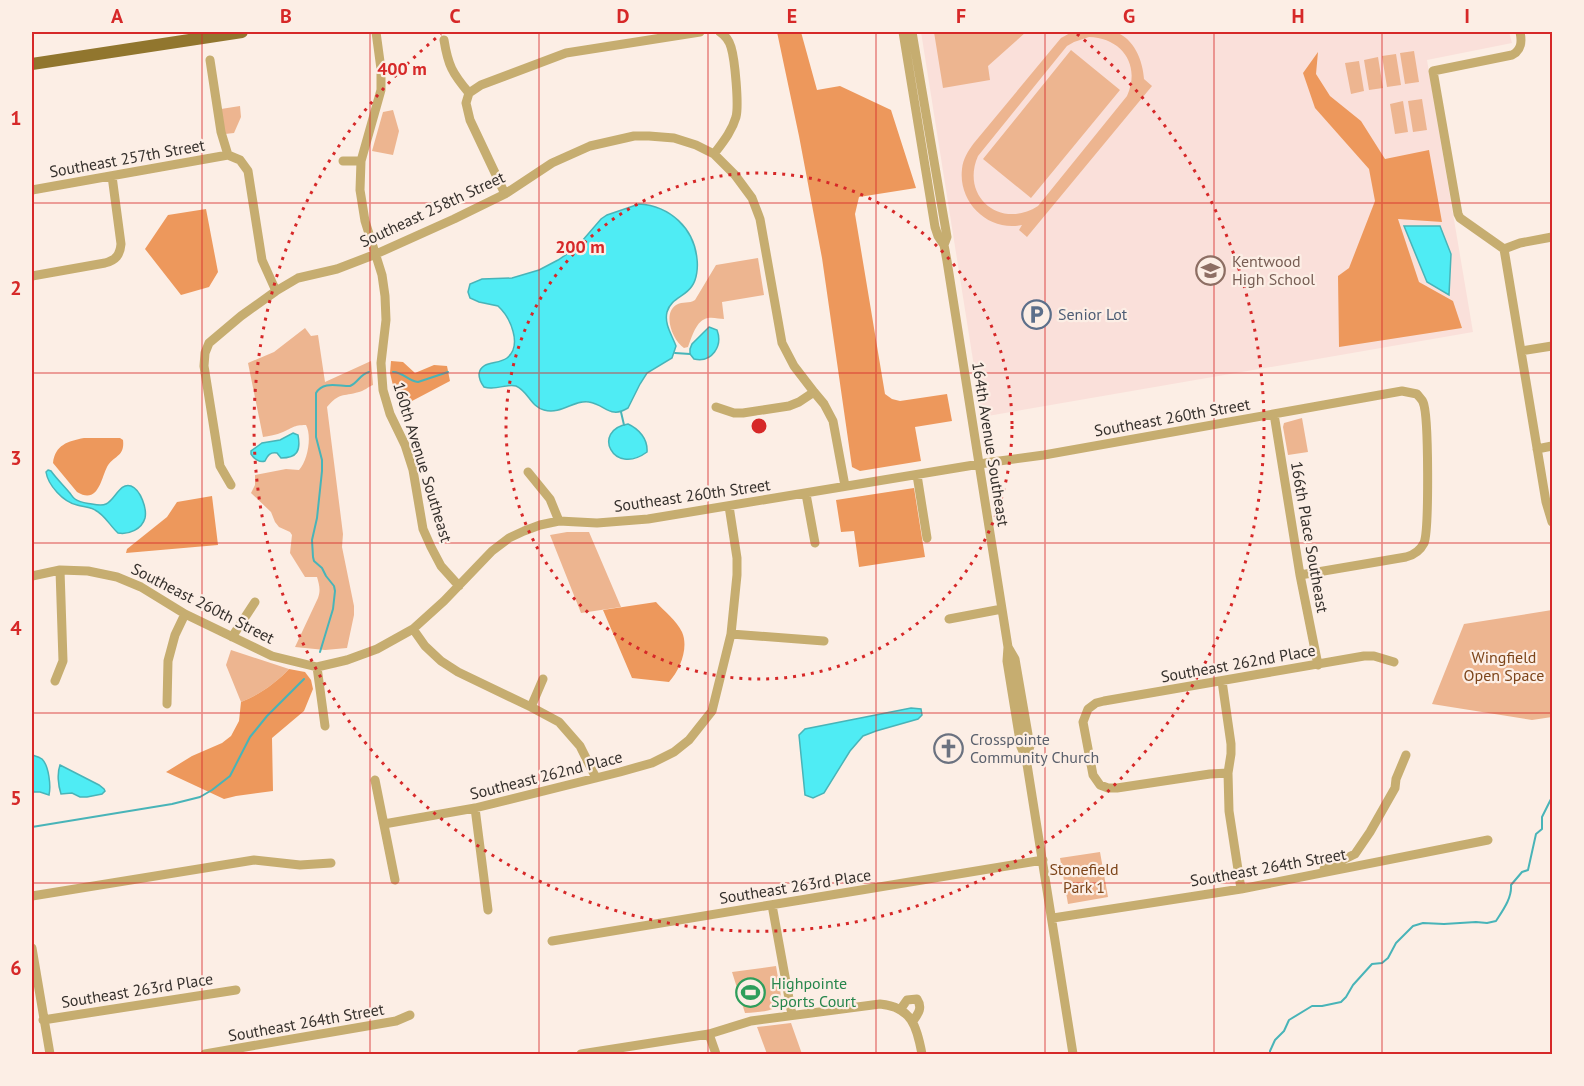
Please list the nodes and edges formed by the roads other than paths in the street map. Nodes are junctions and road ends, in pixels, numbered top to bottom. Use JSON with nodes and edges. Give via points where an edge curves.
{"nodes":[{"id":1,"x":242,"y":32,"type":"edge"},
{"id":2,"x":376,"y":32,"type":"edge"},
{"id":3,"x":700,"y":32,"type":"edge"},
{"id":4,"x":721,"y":32,"type":"edge"},
{"id":5,"x":903,"y":32,"type":"edge"},
{"id":6,"x":912,"y":32,"type":"edge"},
{"id":7,"x":1520,"y":32,"type":"edge"},
{"id":8,"x":444,"y":39,"type":"dead end"},
{"id":9,"x":210,"y":60,"type":"dead end"},
{"id":10,"x":32,"y":64,"type":"edge"},
{"id":11,"x":469,"y":93,"type":"junction"},
{"id":12,"x":714,"y":154,"type":"junction"},
{"id":13,"x":228,"y":155,"type":"junction"},
{"id":14,"x":343,"y":161,"type":"dead end"},
{"id":15,"x":361,"y":161,"type":"junction"},
{"id":16,"x":112,"y":176,"type":"junction"},
{"id":17,"x":32,"y":190,"type":"edge"},
{"id":18,"x":505,"y":194,"type":"junction"},
{"id":19,"x":1552,"y":237,"type":"edge"},
{"id":20,"x":944,"y":245,"type":"junction"},
{"id":21,"x":1504,"y":249,"type":"junction"},
{"id":22,"x":376,"y":254,"type":"junction"},
{"id":23,"x":32,"y":276,"type":"edge"},
{"id":24,"x":276,"y":291,"type":"junction"},
{"id":25,"x":1552,"y":346,"type":"edge"},
{"id":26,"x":1521,"y":351,"type":"junction"},
{"id":27,"x":814,"y":392,"type":"junction"},
{"id":28,"x":716,"y":407,"type":"dead end"},
{"id":29,"x":1274,"y":414,"type":"junction"},
{"id":30,"x":1552,"y":446,"type":"edge"},
{"id":31,"x":1537,"y":449,"type":"junction"},
{"id":32,"x":979,"y":464,"type":"junction"},
{"id":33,"x":528,"y":472,"type":"dead end"},
{"id":34,"x":917,"y":475,"type":"junction"},
{"id":35,"x":231,"y":485,"type":"dead end"},
{"id":36,"x":845,"y":486,"type":"junction"},
{"id":37,"x":806,"y":494,"type":"junction"},
{"id":38,"x":729,"y":506,"type":"junction"},
{"id":39,"x":559,"y":520,"type":"junction"},
{"id":40,"x":1552,"y":522,"type":"edge"},
{"id":41,"x":927,"y":538,"type":"dead end"},
{"id":42,"x":815,"y":543,"type":"dead end"},
{"id":43,"x":60,"y":570,"type":"junction"},
{"id":44,"x":1300,"y":575,"type":"junction"},
{"id":45,"x":32,"y":576,"type":"edge"},
{"id":46,"x":459,"y":586,"type":"junction"},
{"id":47,"x":255,"y":602,"type":"dead end"},
{"id":48,"x":1002,"y":609,"type":"junction"},
{"id":49,"x":185,"y":614,"type":"junction"},
{"id":50,"x":949,"y":619,"type":"dead end"},
{"id":51,"x":413,"y":629,"type":"junction"},
{"id":52,"x":731,"y":634,"type":"junction"},
{"id":53,"x":232,"y":637,"type":"junction"},
{"id":54,"x":824,"y":640,"type":"dead end"},
{"id":55,"x":1394,"y":662,"type":"dead end"},
{"id":56,"x":1318,"y":664,"type":"junction"},
{"id":57,"x":317,"y":667,"type":"junction"},
{"id":58,"x":543,"y":679,"type":"dead end"},
{"id":59,"x":55,"y":681,"type":"dead end"},
{"id":60,"x":1222,"y":681,"type":"junction"},
{"id":61,"x":167,"y":704,"type":"dead end"},
{"id":62,"x":531,"y":707,"type":"junction"},
{"id":63,"x":325,"y":726,"type":"dead end"},
{"id":64,"x":1407,"y":755,"type":"dead end"},
{"id":65,"x":1228,"y":773,"type":"junction"},
{"id":66,"x":596,"y":778,"type":"junction"},
{"id":67,"x":375,"y":780,"type":"dead end"},
{"id":68,"x":475,"y":808,"type":"junction"},
{"id":69,"x":384,"y":824,"type":"junction"},
{"id":70,"x":1488,"y":840,"type":"dead end"},
{"id":71,"x":1043,"y":860,"type":"junction"},
{"id":72,"x":331,"y":863,"type":"dead end"},
{"id":73,"x":1306,"y":877,"type":"junction"},
{"id":74,"x":395,"y":880,"type":"dead end"},
{"id":75,"x":1240,"y":889,"type":"junction"},
{"id":76,"x":32,"y":896,"type":"edge"},
{"id":77,"x":772,"y":905,"type":"junction"},
{"id":78,"x":488,"y":910,"type":"dead end"},
{"id":79,"x":1053,"y":918,"type":"junction"},
{"id":80,"x":552,"y":941,"type":"dead end"},
{"id":81,"x":32,"y":948,"type":"edge"},
{"id":82,"x":236,"y":990,"type":"dead end"},
{"id":83,"x":900,"y":1010,"type":"junction"},
{"id":84,"x":410,"y":1015,"type":"dead end"},
{"id":85,"x":792,"y":1015,"type":"junction"},
{"id":86,"x":43,"y":1020,"type":"junction"},
{"id":87,"x":912,"y":1020,"type":"junction"},
{"id":88,"x":709,"y":1034,"type":"junction"},
{"id":89,"x":618,"y":1052,"type":"edge"},
{"id":90,"x":50,"y":1054,"type":"edge"},
{"id":91,"x":205,"y":1054,"type":"edge"},
{"id":92,"x":581,"y":1054,"type":"edge"},
{"id":93,"x":716,"y":1054,"type":"edge"},
{"id":94,"x":922,"y":1054,"type":"edge"},
{"id":95,"x":1073,"y":1054,"type":"edge"}],
"edges":[{"from":1,"to":10,"type":"main road"},
{"from":2,"to":15,"type":"street","name":"160th Avenue Southeast","via":[[381,90]]},
{"from":3,"to":11,"type":"street","via":[[566,53]]},
{"from":4,"to":12,"type":"street","via":[[731,47],[738,102],[730,132]]},
{"from":5,"to":20,"type":"street","name":"164th Avenue Southeast","via":[[935,227]]},
{"from":6,"to":20,"type":"street","name":"164th Avenue Southeast","via":[[947,237]]},
{"from":7,"to":21,"type":"street","via":[[1521,45],[1512,55],[1433,71],[1458,214]]},
{"from":8,"to":11,"type":"street","via":[[452,72]]},
{"from":9,"to":13,"type":"street"},
{"from":11,"to":18,"type":"street","via":[[466,103],[470,120]]},
{"from":12,"to":18,"type":"street","name":"Southeast 258th Street","via":[[674,138],[619,139],[590,146],[552,163]]},
{"from":12,"to":27,"type":"street","via":[[745,187],[757,209],[782,343]]},
{"from":13,"to":16,"type":"street","name":"Southeast 257th Street"},
{"from":13,"to":24,"type":"street","via":[[240,160],[248,171],[262,260]]},
{"from":14,"to":15,"type":"street"},
{"from":15,"to":22,"type":"street","name":"160th Avenue Southeast","via":[[363,209]]},
{"from":16,"to":17,"type":"street","name":"Southeast 257th Street"},
{"from":16,"to":23,"type":"street","via":[[121,244],[114,261]]},
{"from":18,"to":22,"type":"street","name":"Southeast 258th Street"},
{"from":19,"to":21,"type":"street"},
{"from":20,"to":32,"type":"street","name":"164th Avenue Southeast"},
{"from":21,"to":26,"type":"street"},
{"from":22,"to":24,"type":"street","name":"Southeast 258th Street","via":[[337,269],[297,278]]},
{"from":22,"to":46,"type":"street","name":"160th Avenue Southeast","via":[[385,296],[383,390],[413,470],[423,529],[441,566]]},
{"from":24,"to":35,"type":"street","name":"Southeast 258th Street","via":[[241,316],[209,344],[205,353],[220,466]]},
{"from":25,"to":26,"type":"street"},
{"from":26,"to":31,"type":"street"},
{"from":27,"to":28,"type":"street","via":[[789,406],[743,413]]},
{"from":27,"to":36,"type":"street","via":[[833,421]]},
{"from":29,"to":32,"type":"street","name":"Southeast 260th Street"},
{"from":29,"to":44,"type":"street","name":"166th Place Southeast"},
{"from":29,"to":44,"type":"street","name":"Southeast 260th Street","via":[[1402,391],[1417,394],[1423,402],[1427,427],[1427,504],[1425,541],[1420,550],[1406,557]]},
{"from":30,"to":31,"type":"street"},
{"from":31,"to":40,"type":"street"},
{"from":32,"to":34,"type":"street","name":"Southeast 260th Street"},
{"from":32,"to":48,"type":"street","name":"164th Avenue Southeast"},
{"from":33,"to":39,"type":"street","via":[[550,499]]},
{"from":34,"to":36,"type":"street","name":"Southeast 260th Street"},
{"from":34,"to":41,"type":"street"},
{"from":36,"to":37,"type":"street","name":"Southeast 260th Street"},
{"from":37,"to":38,"type":"street","name":"Southeast 260th Street"},
{"from":37,"to":42,"type":"street"},
{"from":38,"to":39,"type":"street","name":"Southeast 260th Street","via":[[635,521]]},
{"from":38,"to":52,"type":"street","name":"Southeast 262nd Place","via":[[737,558]]},
{"from":39,"to":46,"type":"street","name":"Southeast 260th Street","via":[[509,538]]},
{"from":43,"to":45,"type":"street","name":"Southeast 260th Street"},
{"from":43,"to":49,"type":"street","name":"Southeast 260th Street","via":[[117,577]]},
{"from":43,"to":59,"type":"street","via":[[63,660]]},
{"from":44,"to":56,"type":"street","name":"166th Place Southeast"},
{"from":46,"to":51,"type":"street","name":"Southeast 260th Street"},
{"from":47,"to":53,"type":"street"},
{"from":48,"to":50,"type":"street"},
{"from":48,"to":71,"type":"street","name":"164th Avenue Southeast","via":[[1008,647],[1006,661]]},
{"from":49,"to":53,"type":"street","name":"Southeast 260th Street"},
{"from":49,"to":61,"type":"street","via":[[168,661]]},
{"from":51,"to":57,"type":"street","name":"Southeast 260th Street","via":[[377,649]]},
{"from":51,"to":62,"type":"street","via":[[441,661]]},
{"from":52,"to":54,"type":"street"},
{"from":52,"to":66,"type":"street","name":"Southeast 262nd Place","via":[[711,711],[689,740],[652,763]]},
{"from":53,"to":57,"type":"street","name":"Southeast 260th Street","via":[[272,656]]},
{"from":55,"to":56,"type":"street","name":"Southeast 262nd Place","via":[[1364,656]]},
{"from":56,"to":60,"type":"street","name":"Southeast 262nd Place"},
{"from":57,"to":63,"type":"street"},
{"from":58,"to":62,"type":"street"},
{"from":60,"to":65,"type":"street","via":[[1231,744]]},
{"from":60,"to":65,"type":"street","name":"Southeast 262nd Place","via":[[1096,703],[1088,709],[1083,722],[1093,775],[1108,788]]},
{"from":62,"to":66,"type":"street","via":[[559,722],[571,735]]},
{"from":64,"to":73,"type":"street","via":[[1395,788],[1355,854]]},
{"from":65,"to":75,"type":"street"},
{"from":66,"to":68,"type":"street","name":"Southeast 262nd Place"},
{"from":67,"to":69,"type":"street"},
{"from":68,"to":69,"type":"street","name":"Southeast 262nd Place"},
{"from":68,"to":78,"type":"street"},
{"from":69,"to":74,"type":"street"},
{"from":70,"to":73,"type":"street","name":"Southeast 264th Street"},
{"from":71,"to":77,"type":"street","name":"Southeast 263rd Place"},
{"from":71,"to":79,"type":"street","name":"164th Avenue Southeast"},
{"from":72,"to":76,"type":"street","via":[[300,865],[255,860]]},
{"from":73,"to":75,"type":"street","name":"Southeast 264th Street"},
{"from":75,"to":79,"type":"street","name":"Southeast 264th Street"},
{"from":77,"to":80,"type":"street","name":"Southeast 263rd Place"},
{"from":77,"to":85,"type":"street"},
{"from":79,"to":95,"type":"street","name":"164th Avenue Southeast"},
{"from":81,"to":86,"type":"street"},
{"from":82,"to":86,"type":"street","name":"Southeast 263rd Place"},
{"from":83,"to":85,"type":"street","via":[[880,1004]]},
{"from":83,"to":87,"type":"street"},
{"from":83,"to":87,"type":"street","via":[[907,1000],[917,999],[920,1011]]},
{"from":84,"to":91,"type":"street","name":"Southeast 264th Street","via":[[396,1021]]},
{"from":85,"to":88,"type":"street","via":[[751,1021]]},
{"from":86,"to":90,"type":"street"},
{"from":87,"to":94,"type":"street"},
{"from":88,"to":89,"type":"street"},
{"from":88,"to":93,"type":"street"},
{"from":89,"to":92,"type":"street"}]}
